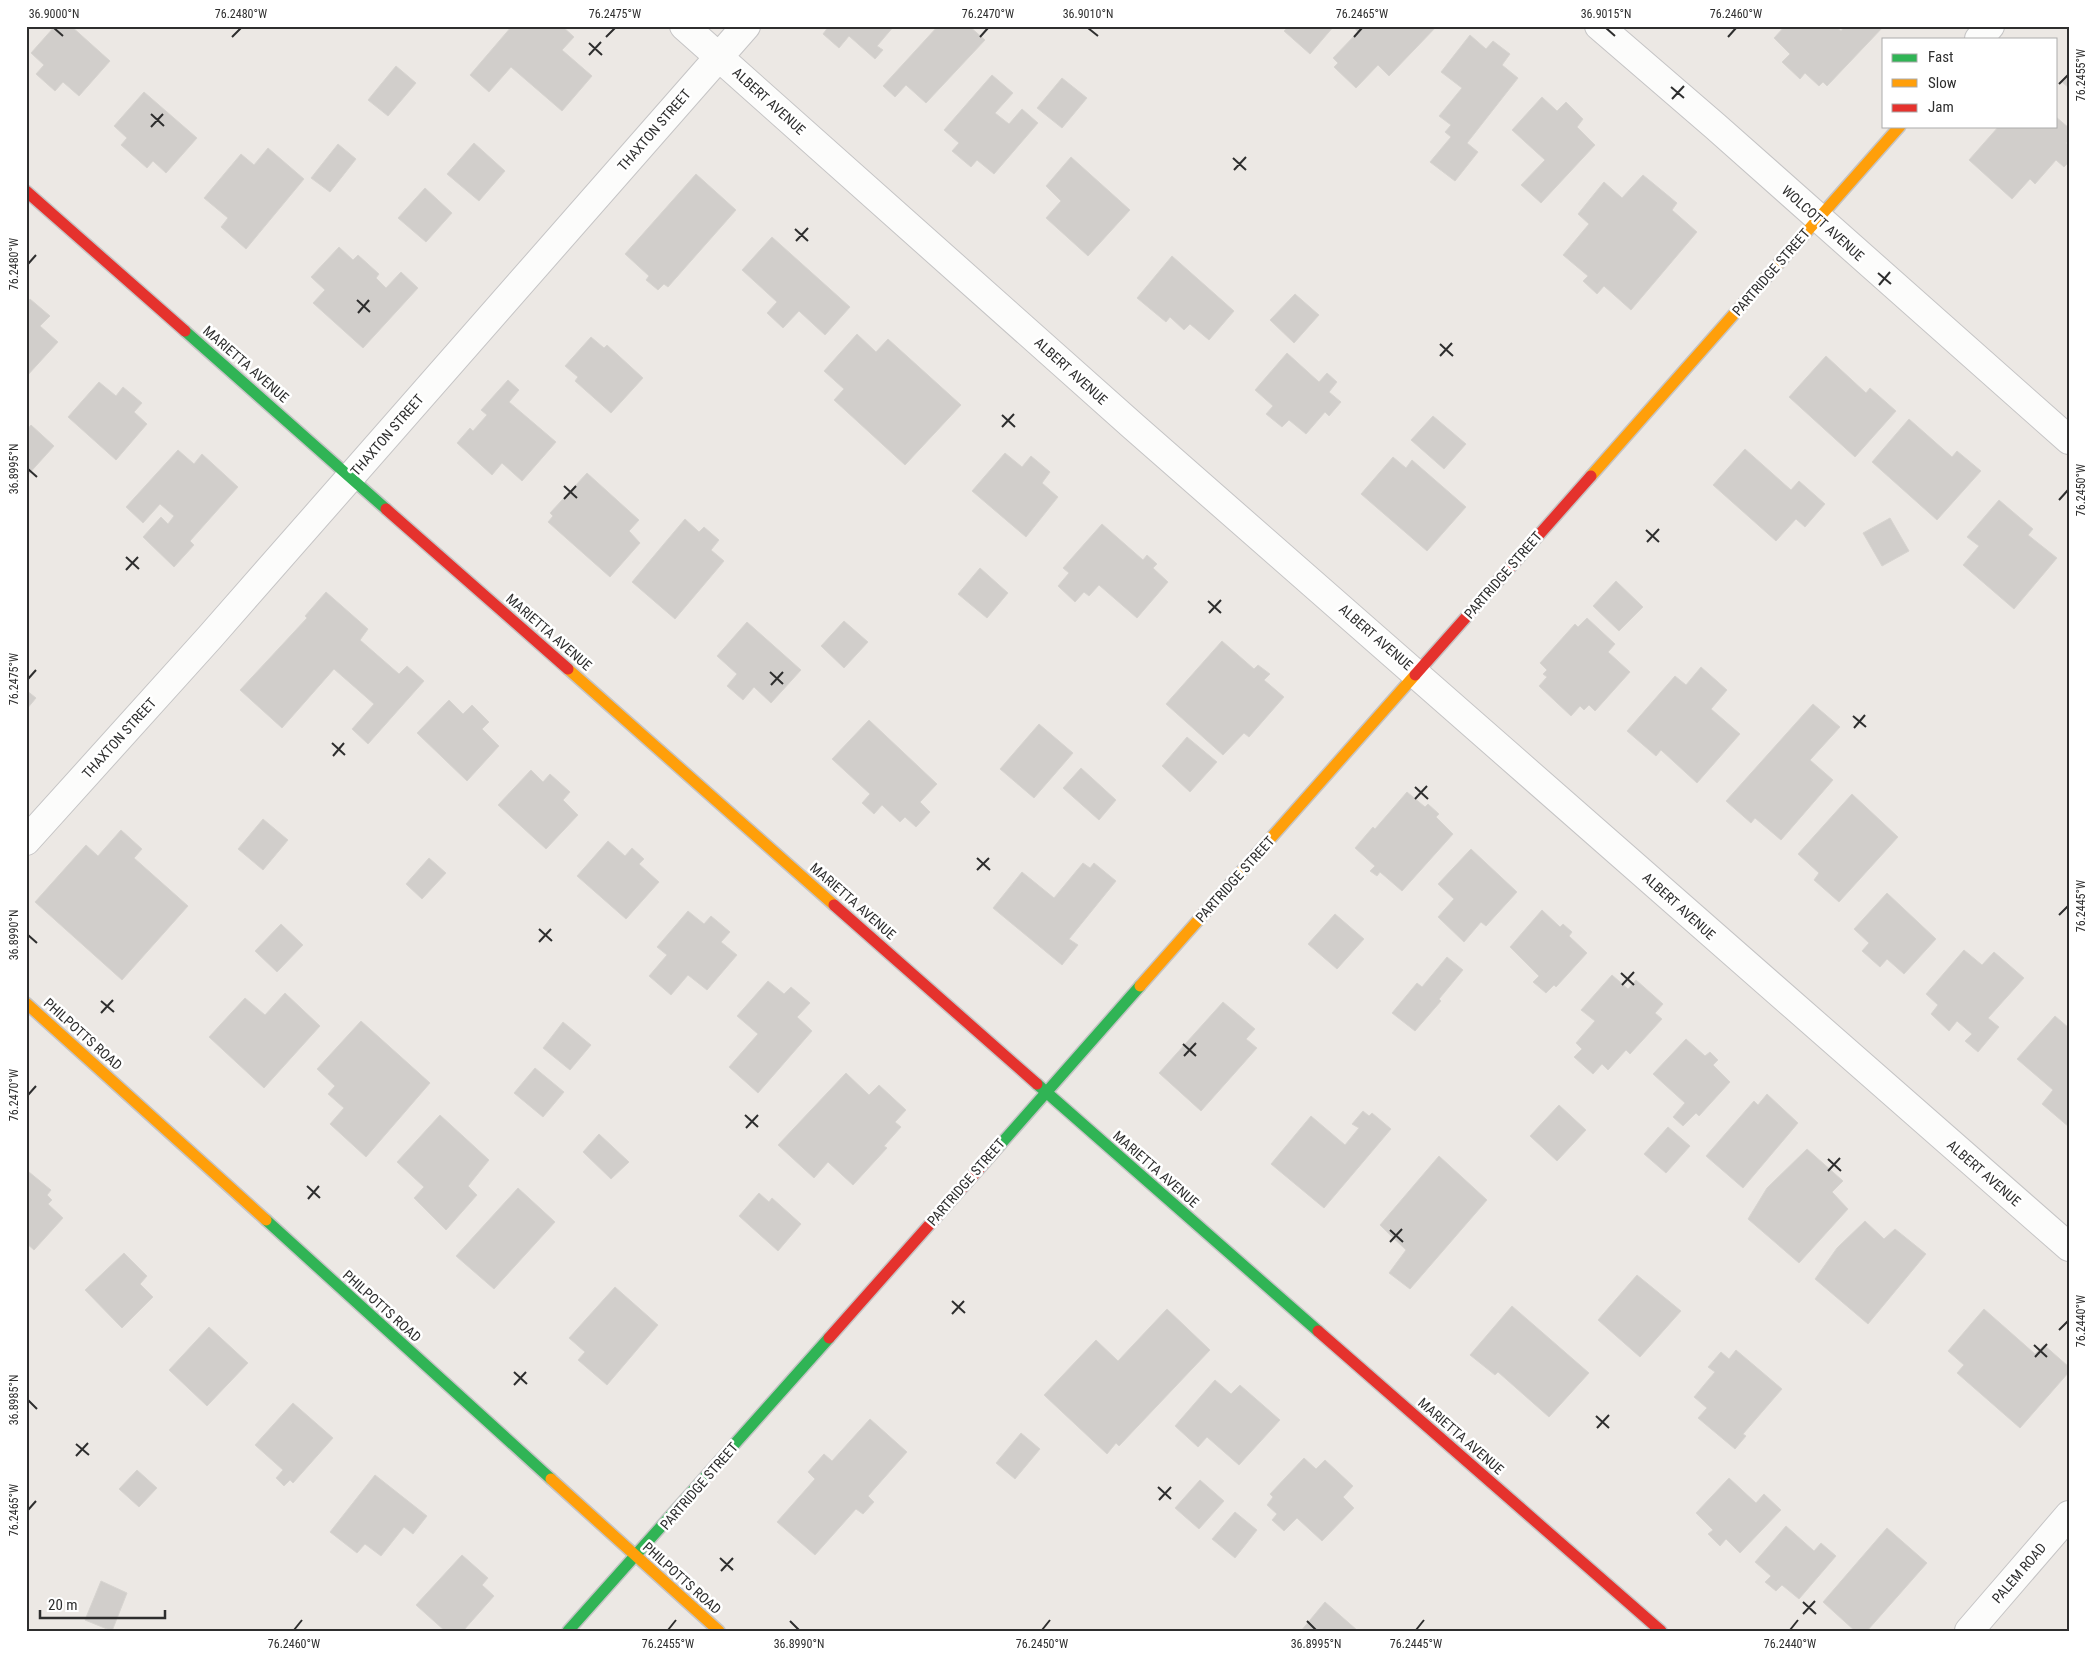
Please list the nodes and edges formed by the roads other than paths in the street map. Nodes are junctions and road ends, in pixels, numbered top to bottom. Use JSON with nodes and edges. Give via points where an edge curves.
{"nodes":[{"id":1,"x":684,"y":26,"type":"edge"},
{"id":2,"x":746,"y":26,"type":"edge"},
{"id":3,"x":1598,"y":26,"type":"edge"},
{"id":4,"x":1990,"y":26,"type":"edge"},
{"id":5,"x":1980,"y":38,"type":"edge"},
{"id":6,"x":719,"y":57,"type":"junction"},
{"id":7,"x":1898,"y":128,"type":"edge"},
{"id":8,"x":26,"y":191,"type":"edge"},
{"id":9,"x":1818,"y":219,"type":"junction"},
{"id":10,"x":2069,"y":440,"type":"edge"},
{"id":11,"x":350,"y":477,"type":"junction"},
{"id":12,"x":1417,"y":673,"type":"junction"},
{"id":13,"x":26,"y":841,"type":"edge"},
{"id":14,"x":26,"y":1003,"type":"edge"},
{"id":15,"x":1046,"y":1092,"type":"junction"},
{"id":16,"x":2069,"y":1247,"type":"edge"},
{"id":17,"x":2069,"y":1515,"type":"edge"},
{"id":18,"x":636,"y":1557,"type":"junction"},
{"id":19,"x":568,"y":1631,"type":"edge"},
{"id":20,"x":719,"y":1631,"type":"edge"},
{"id":21,"x":1661,"y":1631,"type":"edge"},
{"id":22,"x":1969,"y":1631,"type":"edge"}],
"edges":[{"from":1,"to":6,"type":"street","name":"ALBERT AVENUE"},
{"from":2,"to":6,"type":"street","name":"THAXTON STREET"},
{"from":3,"to":9,"type":"street","name":"WOLCOTT AVENUE"},
{"from":4,"to":5,"type":"street"},
{"from":6,"to":11,"type":"street","name":"THAXTON STREET"},
{"from":6,"to":12,"type":"street","name":"ALBERT AVENUE","via":[[1132,426]]},
{"from":7,"to":9,"type":"street","name":"PARTRIDGE STREET"},
{"from":8,"to":11,"type":"street","name":"MARIETTA AVENUE"},
{"from":9,"to":10,"type":"street","name":"WOLCOTT AVENUE"},
{"from":9,"to":12,"type":"street","name":"PARTRIDGE STREET"},
{"from":11,"to":13,"type":"street","name":"THAXTON STREET"},
{"from":11,"to":15,"type":"street","name":"MARIETTA AVENUE"},
{"from":12,"to":15,"type":"street","name":"PARTRIDGE STREET"},
{"from":12,"to":16,"type":"street","name":"ALBERT AVENUE","via":[[1782,998]]},
{"from":14,"to":18,"type":"street","name":"PHILPOTTS ROAD"},
{"from":15,"to":18,"type":"street","name":"PARTRIDGE STREET"},
{"from":15,"to":21,"type":"street","name":"MARIETTA AVENUE"},
{"from":17,"to":22,"type":"street","name":"PALEM ROAD"},
{"from":18,"to":19,"type":"street","name":"PARTRIDGE STREET"},
{"from":18,"to":20,"type":"street","name":"PHILPOTTS ROAD"}]}
